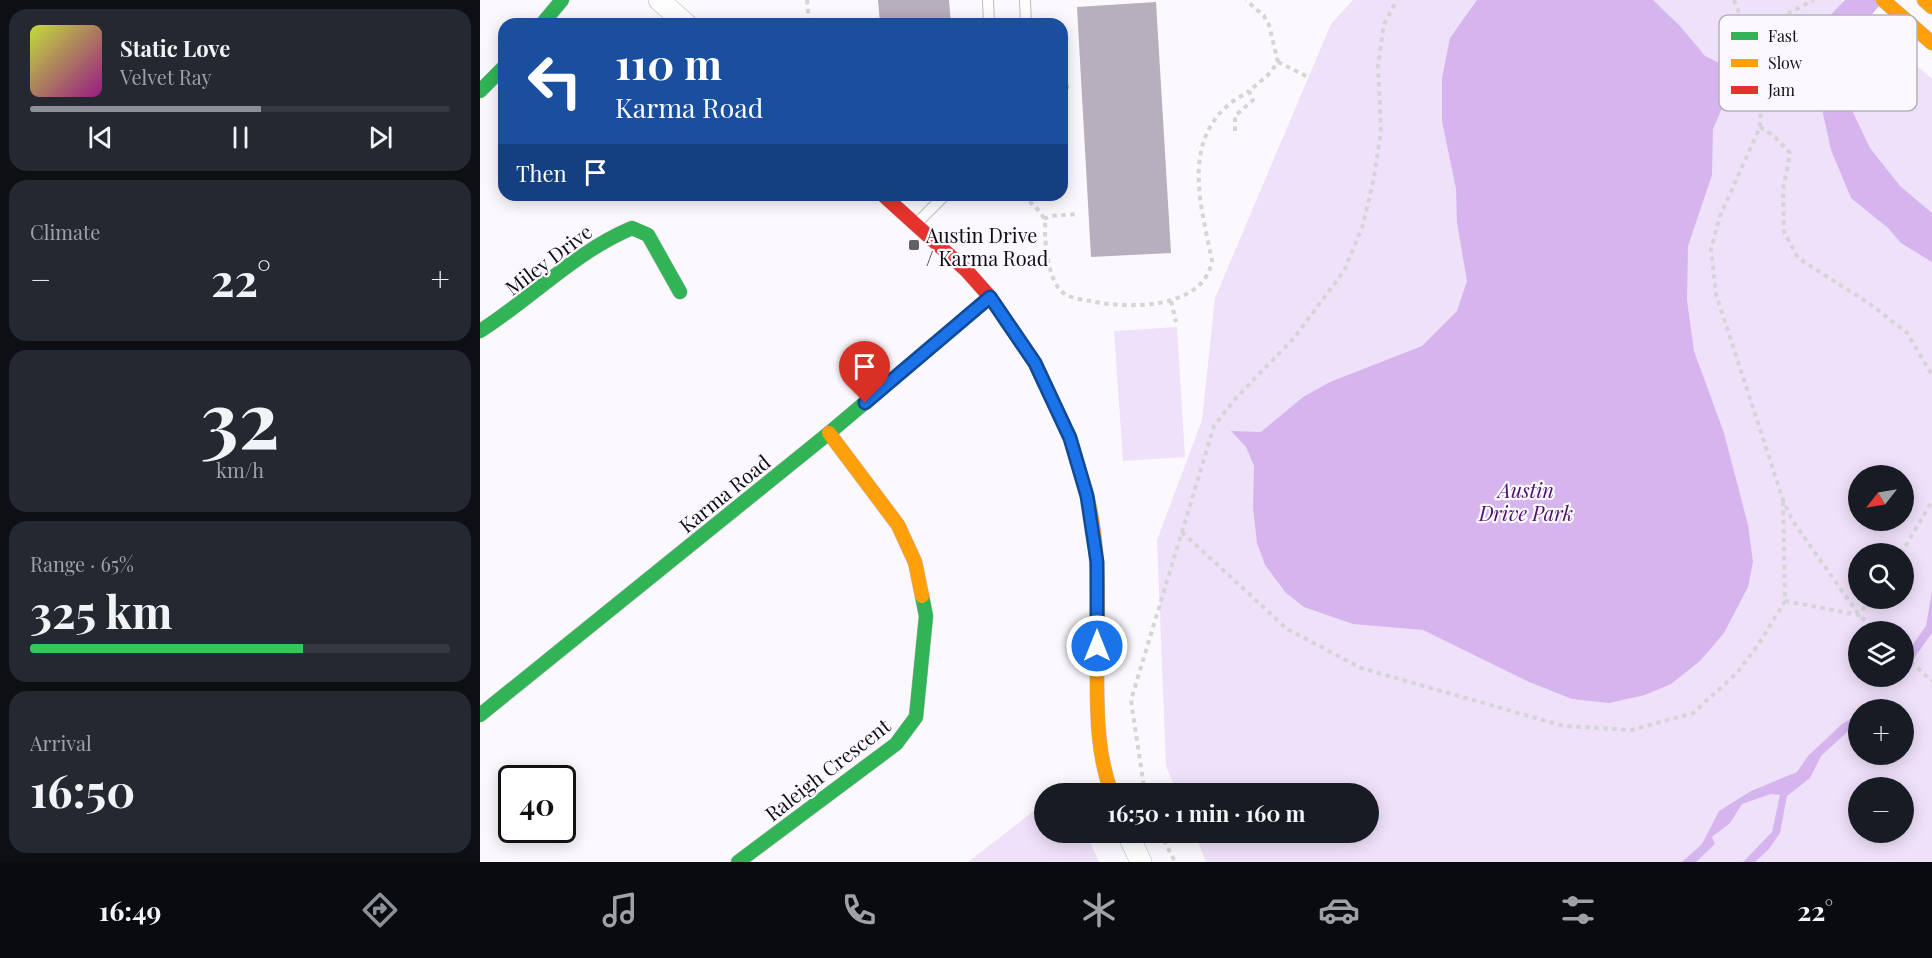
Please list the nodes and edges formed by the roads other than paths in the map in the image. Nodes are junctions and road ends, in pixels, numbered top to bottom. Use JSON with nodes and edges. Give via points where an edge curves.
{"nodes":[{"id":1,"x":562,"y":0,"type":"edge"},
{"id":2,"x":658,"y":0,"type":"edge"},
{"id":3,"x":988,"y":0,"type":"edge"},
{"id":4,"x":1025,"y":0,"type":"edge"},
{"id":5,"x":1883,"y":0,"type":"edge"},
{"id":6,"x":1924,"y":0,"type":"edge"},
{"id":7,"x":1932,"y":7,"type":"edge"},
{"id":8,"x":1900,"y":15,"type":"edge"},
{"id":9,"x":547,"y":18,"type":"edge"},
{"id":10,"x":679,"y":18,"type":"edge"},
{"id":11,"x":989,"y":18,"type":"edge"},
{"id":12,"x":1026,"y":18,"type":"edge"},
{"id":13,"x":1917,"y":30,"type":"edge"},
{"id":14,"x":1932,"y":43,"type":"edge"},
{"id":15,"x":498,"y":73,"type":"edge"},
{"id":16,"x":480,"y":91,"type":"edge"},
{"id":17,"x":891,"y":201,"type":"edge"},
{"id":18,"x":939,"y":201,"type":"edge"},
{"id":19,"x":916,"y":225,"type":"junction"},
{"id":20,"x":680,"y":292,"type":"dead end"},
{"id":21,"x":990,"y":297,"type":"junction"},
{"id":22,"x":480,"y":331,"type":"edge"},
{"id":23,"x":829,"y":433,"type":"junction"},
{"id":24,"x":480,"y":715,"type":"edge"},
{"id":25,"x":1108,"y":783,"type":"edge"},
{"id":26,"x":1132,"y":843,"type":"edge"},
{"id":27,"x":738,"y":862,"type":"edge"},
{"id":28,"x":1141,"y":862,"type":"edge"}],
"edges":[{"from":1,"to":9,"type":"street"},
{"from":2,"to":10,"type":"street"},
{"from":3,"to":11,"type":"lane"},
{"from":4,"to":12,"type":"lane"},
{"from":5,"to":8,"type":"street"},
{"from":6,"to":7,"type":"street"},
{"from":13,"to":14,"type":"street"},
{"from":15,"to":16,"type":"street"},
{"from":17,"to":19,"type":"street"},
{"from":18,"to":19,"type":"lane"},
{"from":19,"to":21,"type":"street"},
{"from":20,"to":22,"type":"street","name":"Miley Drive","via":[[648,235],[632,228],[595,246]]},
{"from":21,"to":23,"type":"street","name":"Karma Road"},
{"from":21,"to":25,"type":"street","via":[[1035,363],[1070,438],[1087,496],[1097,562],[1097,720]]},
{"from":23,"to":24,"type":"street","name":"Karma Road"},
{"from":23,"to":27,"type":"street","name":"Raleigh Crescent","via":[[898,525],[915,562],[926,616],[916,717],[896,744]]},
{"from":26,"to":28,"type":"street"}]}
